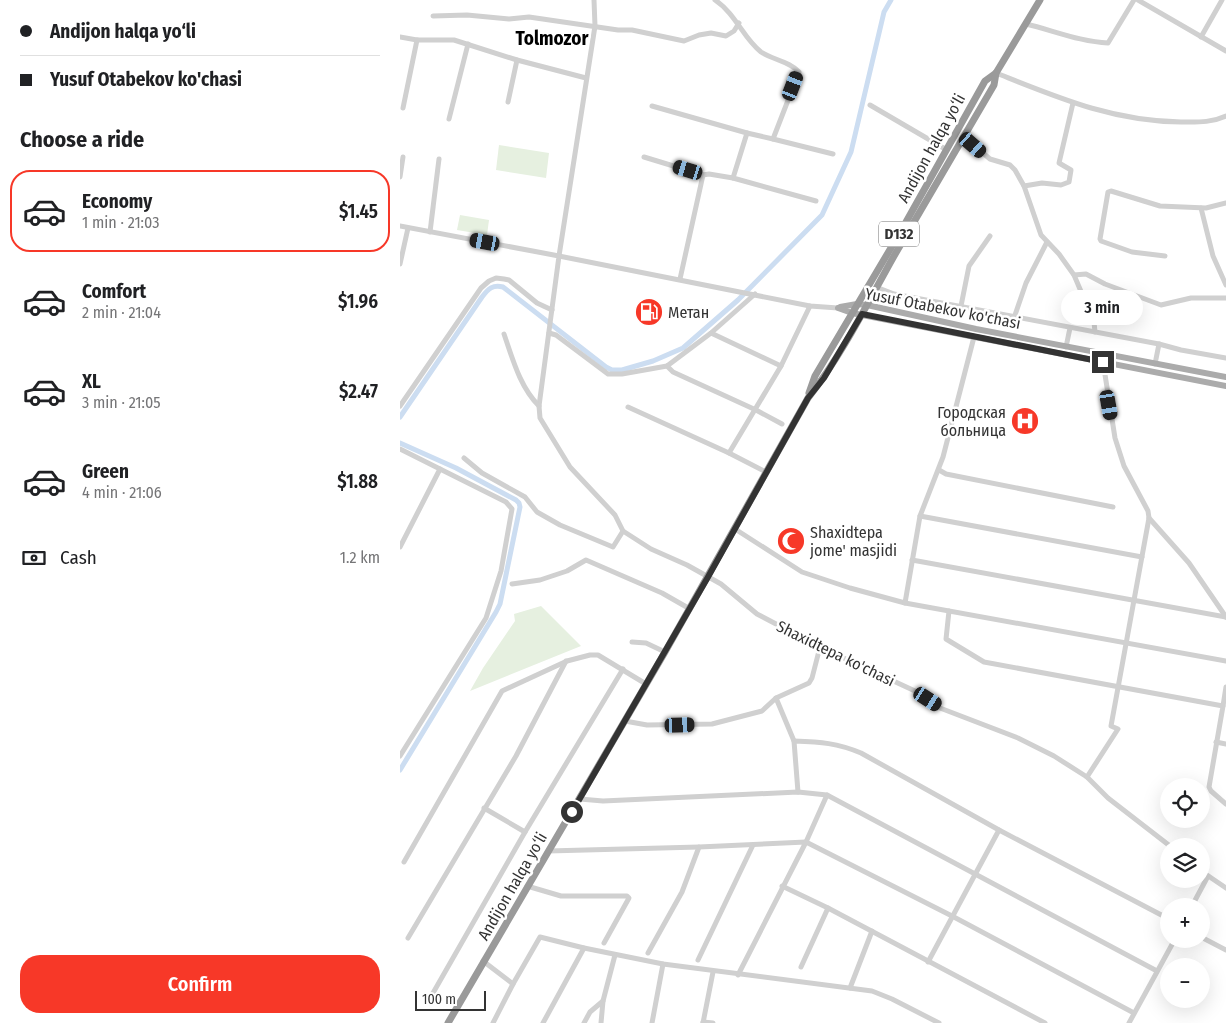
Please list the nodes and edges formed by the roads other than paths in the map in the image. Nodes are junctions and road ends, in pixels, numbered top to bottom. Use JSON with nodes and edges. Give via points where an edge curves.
{"nodes":[{"id":1,"x":594,"y":0,"type":"edge"},
{"id":2,"x":715,"y":0,"type":"edge"},
{"id":3,"x":1040,"y":0,"type":"edge"},
{"id":4,"x":1136,"y":0,"type":"edge"},
{"id":5,"x":1222,"y":0,"type":"edge"},
{"id":6,"x":433,"y":16,"type":"dead end"},
{"id":7,"x":739,"y":23,"type":"junction"},
{"id":8,"x":1026,"y":24,"type":"junction"},
{"id":9,"x":595,"y":26,"type":"junction"},
{"id":10,"x":400,"y":37,"type":"edge"},
{"id":11,"x":1201,"y":37,"type":"junction"},
{"id":12,"x":417,"y":40,"type":"junction"},
{"id":13,"x":468,"y":44,"type":"junction"},
{"id":14,"x":1226,"y":51,"type":"edge"},
{"id":15,"x":518,"y":60,"type":"junction"},
{"id":16,"x":996,"y":73,"type":"junction"},
{"id":17,"x":586,"y":78,"type":"junction"},
{"id":18,"x":508,"y":102,"type":"dead end"},
{"id":19,"x":1073,"y":103,"type":"junction"},
{"id":20,"x":870,"y":105,"type":"dead end"},
{"id":21,"x":652,"y":106,"type":"dead end"},
{"id":22,"x":403,"y":108,"type":"dead end"},
{"id":23,"x":1226,"y":116,"type":"edge"},
{"id":24,"x":449,"y":119,"type":"dead end"},
{"id":25,"x":747,"y":133,"type":"junction"},
{"id":26,"x":964,"y":137,"type":"junction"},
{"id":27,"x":773,"y":138,"type":"junction"},
{"id":28,"x":947,"y":150,"type":"junction"},
{"id":29,"x":833,"y":154,"type":"dead end"},
{"id":30,"x":403,"y":157,"type":"dead end"},
{"id":31,"x":644,"y":157,"type":"dead end"},
{"id":32,"x":440,"y":159,"type":"dead end"},
{"id":33,"x":703,"y":175,"type":"junction"},
{"id":34,"x":400,"y":177,"type":"edge"},
{"id":35,"x":733,"y":178,"type":"junction"},
{"id":36,"x":1024,"y":186,"type":"junction"},
{"id":37,"x":816,"y":201,"type":"dead end"},
{"id":38,"x":1226,"y":203,"type":"edge"},
{"id":39,"x":1201,"y":208,"type":"junction"},
{"id":40,"x":400,"y":226,"type":"edge"},
{"id":41,"x":408,"y":228,"type":"junction"},
{"id":42,"x":430,"y":232,"type":"junction"},
{"id":43,"x":990,"y":236,"type":"dead end"},
{"id":44,"x":1047,"y":242,"type":"junction"},
{"id":45,"x":559,"y":256,"type":"junction"},
{"id":46,"x":1166,"y":256,"type":"dead end"},
{"id":47,"x":400,"y":264,"type":"edge"},
{"id":48,"x":1074,"y":274,"type":"junction"},
{"id":49,"x":680,"y":279,"type":"junction"},
{"id":50,"x":1226,"y":285,"type":"edge"},
{"id":51,"x":876,"y":287,"type":"junction"},
{"id":52,"x":753,"y":294,"type":"junction"},
{"id":53,"x":1226,"y":298,"type":"edge"},
{"id":54,"x":857,"y":304,"type":"junction"},
{"id":55,"x":868,"y":305,"type":"junction"},
{"id":56,"x":810,"y":306,"type":"junction"},
{"id":57,"x":961,"y":306,"type":"junction"},
{"id":58,"x":838,"y":308,"type":"junction"},
{"id":59,"x":552,"y":312,"type":"junction"},
{"id":60,"x":852,"y":313,"type":"junction"},
{"id":61,"x":862,"y":314,"type":"junction"},
{"id":62,"x":1014,"y":318,"type":"junction"},
{"id":63,"x":1070,"y":328,"type":"junction"},
{"id":64,"x":549,"y":331,"type":"junction"},
{"id":65,"x":1095,"y":332,"type":"junction"},
{"id":66,"x":711,"y":333,"type":"junction"},
{"id":67,"x":504,"y":334,"type":"dead end"},
{"id":68,"x":974,"y":337,"type":"junction"},
{"id":69,"x":1159,"y":344,"type":"junction"},
{"id":70,"x":1066,"y":347,"type":"junction"},
{"id":71,"x":1226,"y":358,"type":"edge"},
{"id":72,"x":1103,"y":362,"type":"junction"},
{"id":73,"x":1155,"y":364,"type":"junction"},
{"id":74,"x":667,"y":366,"type":"junction"},
{"id":75,"x":782,"y":366,"type":"junction"},
{"id":76,"x":1226,"y":377,"type":"edge"},
{"id":77,"x":1226,"y":386,"type":"edge"},
{"id":78,"x":808,"y":398,"type":"junction"},
{"id":79,"x":400,"y":406,"type":"edge"},
{"id":80,"x":539,"y":406,"type":"junction"},
{"id":81,"x":628,"y":407,"type":"dead end"},
{"id":82,"x":756,"y":410,"type":"junction"},
{"id":83,"x":782,"y":424,"type":"dead end"},
{"id":84,"x":400,"y":449,"type":"edge"},
{"id":85,"x":729,"y":452,"type":"junction"},
{"id":86,"x":464,"y":458,"type":"dead end"},
{"id":87,"x":440,"y":469,"type":"junction"},
{"id":88,"x":939,"y":470,"type":"junction"},
{"id":89,"x":766,"y":472,"type":"junction"},
{"id":90,"x":1113,"y":507,"type":"dead end"},
{"id":91,"x":920,"y":516,"type":"junction"},
{"id":92,"x":1149,"y":518,"type":"junction"},
{"id":93,"x":735,"y":529,"type":"junction"},
{"id":94,"x":623,"y":531,"type":"junction"},
{"id":95,"x":400,"y":547,"type":"edge"},
{"id":96,"x":1142,"y":556,"type":"junction"},
{"id":97,"x":912,"y":560,"type":"junction"},
{"id":98,"x":708,"y":577,"type":"junction"},
{"id":99,"x":512,"y":584,"type":"dead end"},
{"id":100,"x":1134,"y":600,"type":"junction"},
{"id":101,"x":905,"y":603,"type":"junction"},
{"id":102,"x":690,"y":609,"type":"junction"},
{"id":103,"x":949,"y":611,"type":"junction"},
{"id":104,"x":1226,"y":617,"type":"edge"},
{"id":105,"x":632,"y":642,"type":"dead end"},
{"id":106,"x":1125,"y":643,"type":"junction"},
{"id":107,"x":820,"y":647,"type":"junction"},
{"id":108,"x":665,"y":652,"type":"junction"},
{"id":109,"x":567,"y":661,"type":"junction"},
{"id":110,"x":1226,"y":661,"type":"edge"},
{"id":111,"x":623,"y":669,"type":"junction"},
{"id":112,"x":646,"y":684,"type":"junction"},
{"id":113,"x":1117,"y":687,"type":"junction"},
{"id":114,"x":1226,"y":687,"type":"edge"},
{"id":115,"x":776,"y":698,"type":"junction"},
{"id":116,"x":1223,"y":706,"type":"junction"},
{"id":117,"x":625,"y":721,"type":"junction"},
{"id":118,"x":794,"y":741,"type":"junction"},
{"id":119,"x":1216,"y":742,"type":"junction"},
{"id":120,"x":1226,"y":744,"type":"edge"},
{"id":121,"x":400,"y":756,"type":"edge"},
{"id":122,"x":1086,"y":777,"type":"junction"},
{"id":123,"x":798,"y":792,"type":"junction"},
{"id":124,"x":827,"y":795,"type":"junction"},
{"id":125,"x":580,"y":799,"type":"junction"},
{"id":126,"x":1226,"y":804,"type":"edge"},
{"id":127,"x":484,"y":808,"type":"junction"},
{"id":128,"x":998,"y":830,"type":"junction"},
{"id":129,"x":524,"y":832,"type":"junction"},
{"id":130,"x":1160,"y":838,"type":"edge"},
{"id":131,"x":806,"y":842,"type":"junction"},
{"id":132,"x":752,"y":845,"type":"junction"},
{"id":133,"x":699,"y":847,"type":"junction"},
{"id":134,"x":548,"y":850,"type":"junction"},
{"id":135,"x":404,"y":862,"type":"dead end"},
{"id":136,"x":975,"y":873,"type":"junction"},
{"id":137,"x":1210,"y":877,"type":"edge"},
{"id":138,"x":528,"y":886,"type":"junction"},
{"id":139,"x":782,"y":886,"type":"junction"},
{"id":140,"x":1226,"y":888,"type":"edge"},
{"id":141,"x":828,"y":908,"type":"junction"},
{"id":142,"x":1160,"y":914,"type":"edge"},
{"id":143,"x":952,"y":916,"type":"junction"},
{"id":144,"x":872,"y":931,"type":"junction"},
{"id":145,"x":408,"y":938,"type":"dead end"},
{"id":146,"x":1210,"y":942,"type":"edge"},
{"id":147,"x":604,"y":943,"type":"dead end"},
{"id":148,"x":584,"y":948,"type":"junction"},
{"id":149,"x":1170,"y":948,"type":"edge"},
{"id":150,"x":1226,"y":950,"type":"edge"},
{"id":151,"x":648,"y":953,"type":"dead end"},
{"id":152,"x":615,"y":955,"type":"junction"},
{"id":153,"x":698,"y":960,"type":"dead end"},
{"id":154,"x":483,"y":961,"type":"junction"},
{"id":155,"x":928,"y":962,"type":"junction"},
{"id":156,"x":663,"y":964,"type":"junction"},
{"id":157,"x":801,"y":967,"type":"dead end"},
{"id":158,"x":1158,"y":970,"type":"junction"},
{"id":159,"x":713,"y":972,"type":"junction"},
{"id":160,"x":738,"y":975,"type":"junction"},
{"id":161,"x":513,"y":984,"type":"junction"},
{"id":162,"x":850,"y":988,"type":"junction"},
{"id":163,"x":429,"y":1000,"type":"dead end"},
{"id":164,"x":603,"y":1001,"type":"junction"},
{"id":165,"x":1134,"y":1013,"type":"junction"},
{"id":166,"x":703,"y":1022,"type":"edge"},
{"id":167,"x":448,"y":1023,"type":"edge"},
{"id":168,"x":493,"y":1023,"type":"edge"},
{"id":169,"x":543,"y":1023,"type":"edge"},
{"id":170,"x":584,"y":1023,"type":"edge"},
{"id":171,"x":601,"y":1023,"type":"edge"},
{"id":172,"x":652,"y":1023,"type":"edge"},
{"id":173,"x":713,"y":1023,"type":"edge"},
{"id":174,"x":939,"y":1023,"type":"edge"},
{"id":175,"x":1045,"y":1023,"type":"edge"},
{"id":176,"x":1129,"y":1023,"type":"edge"}],
"edges":[{"from":1,"to":9,"type":"street"},
{"from":2,"to":7,"type":"street"},
{"from":3,"to":8,"type":"highway","name":"Andijon halqa yo‘li","number":"D132"},
{"from":4,"to":8,"type":"street","via":[[1108,43],[1083,40]]},
{"from":4,"to":11,"type":"street"},
{"from":5,"to":11,"type":"street"},
{"from":6,"to":9,"type":"street","via":[[529,17]]},
{"from":7,"to":9,"type":"street","via":[[726,36],[711,33],[684,42],[632,30]]},
{"from":7,"to":27,"type":"street","via":[[760,51],[799,72]]},
{"from":8,"to":16,"type":"highway","name":"Andijon halqa yo‘li","number":"D132"},
{"from":9,"to":17,"type":"street"},
{"from":10,"to":12,"type":"street"},
{"from":11,"to":14,"type":"street"},
{"from":12,"to":13,"type":"street","via":[[454,40]]},
{"from":12,"to":22,"type":"street"},
{"from":13,"to":15,"type":"street"},
{"from":13,"to":24,"type":"street"},
{"from":15,"to":17,"type":"street"},
{"from":15,"to":18,"type":"street"},
{"from":16,"to":19,"type":"street"},
{"from":16,"to":26,"type":"highway","name":"Andijon halqa yo‘li","number":"D132","via":[[994,85]]},
{"from":16,"to":28,"type":"highway","name":"Andijon halqa yo‘li","number":"D132","via":[[985,82]]},
{"from":17,"to":45,"type":"street"},
{"from":19,"to":23,"type":"street","via":[[1157,121],[1208,122]]},
{"from":19,"to":36,"type":"street","via":[[1059,163],[1071,170],[1069,182]]},
{"from":20,"to":28,"type":"street"},
{"from":21,"to":25,"type":"street"},
{"from":25,"to":27,"type":"street"},
{"from":25,"to":35,"type":"street"},
{"from":26,"to":36,"type":"street","via":[[990,160],[1012,167]]},
{"from":26,"to":51,"type":"highway","name":"Andijon halqa yo‘li","number":"D132"},
{"from":27,"to":29,"type":"street"},
{"from":28,"to":54,"type":"highway","name":"Andijon halqa yo‘li","number":"D132"},
{"from":30,"to":34,"type":"street"},
{"from":31,"to":33,"type":"street"},
{"from":32,"to":42,"type":"street"},
{"from":33,"to":35,"type":"street"},
{"from":33,"to":49,"type":"street"},
{"from":35,"to":37,"type":"street"},
{"from":36,"to":44,"type":"street","via":[[1038,228]]},
{"from":38,"to":39,"type":"street"},
{"from":39,"to":46,"type":"street","via":[[1160,206],[1108,192],[1101,241],[1132,252]]},
{"from":39,"to":50,"type":"street","via":[[1211,251]]},
{"from":40,"to":41,"type":"street"},
{"from":41,"to":42,"type":"street"},
{"from":41,"to":47,"type":"street"},
{"from":42,"to":45,"type":"street"},
{"from":43,"to":57,"type":"street","via":[[969,266]]},
{"from":44,"to":48,"type":"street"},
{"from":44,"to":62,"type":"street","via":[[1026,283]]},
{"from":45,"to":49,"type":"street"},
{"from":45,"to":59,"type":"street"},
{"from":48,"to":53,"type":"street","via":[[1086,274],[1161,305],[1191,298]]},
{"from":48,"to":65,"type":"street"},
{"from":49,"to":52,"type":"street"},
{"from":51,"to":55,"type":"highway","name":"Andijon halqa yo‘li","number":"D132"},
{"from":51,"to":57,"type":"street","via":[[894,294]]},
{"from":52,"to":56,"type":"street"},
{"from":52,"to":66,"type":"street"},
{"from":54,"to":55,"type":"main road","name":"Yusuf Otabekov ko'chasi"},
{"from":54,"to":58,"type":"main road","name":"Yusuf Otabekov ko'chasi"},
{"from":54,"to":60,"type":"highway","name":"Andijon halqa yo‘li","number":"D132"},
{"from":55,"to":61,"type":"highway","name":"Andijon halqa yo‘li","number":"D132"},
{"from":55,"to":70,"type":"main road","name":"Yusuf Otabekov ko'chasi"},
{"from":56,"to":58,"type":"street"},
{"from":56,"to":75,"type":"street"},
{"from":57,"to":62,"type":"street"},
{"from":58,"to":60,"type":"main road","name":"Yusuf Otabekov ko'chasi"},
{"from":59,"to":64,"type":"street"},
{"from":59,"to":79,"type":"street","via":[[509,280],[496,278],[489,281]]},
{"from":60,"to":61,"type":"main road","name":"Yusuf Otabekov ko'chasi"},
{"from":60,"to":78,"type":"highway","name":"Andijon halqa yo‘li","number":"D132","via":[[815,376]]},
{"from":61,"to":68,"type":"main road","name":"Yusuf Otabekov ko'chasi"},
{"from":61,"to":78,"type":"highway","name":"Andijon halqa yo‘li","number":"D132","via":[[824,378]]},
{"from":62,"to":63,"type":"street"},
{"from":63,"to":65,"type":"street"},
{"from":63,"to":70,"type":"street"},
{"from":64,"to":74,"type":"street","via":[[608,374]]},
{"from":64,"to":80,"type":"street"},
{"from":65,"to":69,"type":"street"},
{"from":66,"to":74,"type":"street"},
{"from":66,"to":75,"type":"street"},
{"from":67,"to":80,"type":"street","via":[[522,384]]},
{"from":68,"to":72,"type":"main road","name":"Yusuf Otabekov ko'chasi"},
{"from":68,"to":88,"type":"street"},
{"from":69,"to":71,"type":"street"},
{"from":69,"to":73,"type":"street"},
{"from":70,"to":73,"type":"main road","name":"Yusuf Otabekov ko'chasi"},
{"from":72,"to":77,"type":"main road","name":"Yusuf Otabekov ko'chasi"},
{"from":72,"to":92,"type":"street","via":[[1115,438],[1124,466]]},
{"from":73,"to":76,"type":"main road","name":"Yusuf Otabekov ko'chasi"},
{"from":74,"to":82,"type":"street","via":[[673,372]]},
{"from":75,"to":82,"type":"street"},
{"from":78,"to":89,"type":"highway","name":"Andijon halqa yo‘li","number":"D132"},
{"from":80,"to":94,"type":"street","via":[[540,418],[570,467],[615,515]]},
{"from":81,"to":85,"type":"street"},
{"from":82,"to":83,"type":"street"},
{"from":82,"to":85,"type":"street"},
{"from":84,"to":87,"type":"street"},
{"from":85,"to":89,"type":"street"},
{"from":86,"to":94,"type":"street","via":[[482,474],[525,497],[537,512],[560,525],[612,547]]},
{"from":87,"to":95,"type":"street"},
{"from":87,"to":121,"type":"street","via":[[506,502],[512,509],[501,570],[486,618]]},
{"from":88,"to":90,"type":"street"},
{"from":88,"to":91,"type":"street"},
{"from":89,"to":93,"type":"highway","name":"Andijon halqa yo‘li","number":"D132"},
{"from":91,"to":96,"type":"street"},
{"from":91,"to":97,"type":"street"},
{"from":92,"to":96,"type":"street"},
{"from":92,"to":104,"type":"street","via":[[1189,563]]},
{"from":93,"to":98,"type":"highway","name":"Andijon halqa yo‘li","number":"D132"},
{"from":93,"to":101,"type":"street","via":[[802,572]]},
{"from":94,"to":98,"type":"street","name":"Shaxidtepa ko'chasi","via":[[651,549]]},
{"from":96,"to":100,"type":"street"},
{"from":97,"to":100,"type":"street"},
{"from":97,"to":101,"type":"street"},
{"from":98,"to":102,"type":"highway","name":"Andijon halqa yo‘li","number":"D132"},
{"from":98,"to":107,"type":"street","name":"Shaxidtepa ko'chasi","via":[[757,614]]},
{"from":99,"to":102,"type":"street","via":[[540,580],[567,571],[586,560],[662,592]]},
{"from":100,"to":104,"type":"street"},
{"from":100,"to":106,"type":"street"},
{"from":101,"to":103,"type":"street"},
{"from":102,"to":108,"type":"highway","name":"Andijon halqa yo‘li","number":"D132"},
{"from":103,"to":106,"type":"street"},
{"from":103,"to":113,"type":"street","via":[[946,639],[984,662]]},
{"from":105,"to":108,"type":"street","via":[[646,643]]},
{"from":106,"to":110,"type":"street"},
{"from":106,"to":113,"type":"street"},
{"from":107,"to":115,"type":"street","via":[[809,683]]},
{"from":107,"to":122,"type":"street","name":"Shaxidtepa ko'chasi","via":[[915,691],[940,708],[1018,738]]},
{"from":108,"to":112,"type":"highway","name":"Andijon halqa yo‘li","number":"D132"},
{"from":109,"to":111,"type":"street","via":[[598,654]]},
{"from":109,"to":127,"type":"street"},
{"from":109,"to":135,"type":"street","via":[[502,691]]},
{"from":111,"to":112,"type":"street"},
{"from":111,"to":129,"type":"street"},
{"from":112,"to":117,"type":"highway","name":"Andijon halqa yo‘li","number":"D132"},
{"from":113,"to":116,"type":"street"},
{"from":113,"to":122,"type":"street","via":[[1111,726],[1118,729]]},
{"from":114,"to":116,"type":"street"},
{"from":115,"to":117,"type":"street","via":[[762,710],[712,724],[647,725]]},
{"from":115,"to":118,"type":"street"},
{"from":116,"to":119,"type":"street"},
{"from":117,"to":125,"type":"highway","name":"Andijon halqa yo‘li","number":"D132"},
{"from":118,"to":123,"type":"street"},
{"from":118,"to":128,"type":"street","via":[[824,742],[861,753]]},
{"from":119,"to":120,"type":"street"},
{"from":119,"to":126,"type":"street","via":[[1209,787]]},
{"from":122,"to":130,"type":"street","name":"Shaxidtepa ko'chasi"},
{"from":123,"to":124,"type":"street"},
{"from":123,"to":125,"type":"street","via":[[603,801]]},
{"from":124,"to":131,"type":"street"},
{"from":124,"to":136,"type":"street"},
{"from":125,"to":134,"type":"highway","name":"Andijon halqa yo‘li","number":"D132"},
{"from":127,"to":129,"type":"street"},
{"from":127,"to":145,"type":"street"},
{"from":128,"to":136,"type":"street"},
{"from":128,"to":142,"type":"street"},
{"from":129,"to":163,"type":"street"},
{"from":131,"to":132,"type":"street"},
{"from":131,"to":139,"type":"street"},
{"from":131,"to":143,"type":"street"},
{"from":132,"to":133,"type":"street"},
{"from":132,"to":153,"type":"street"},
{"from":133,"to":134,"type":"street"},
{"from":133,"to":151,"type":"street","via":[[682,892]]},
{"from":134,"to":138,"type":"highway","name":"Andijon halqa yo‘li","number":"D132"},
{"from":136,"to":143,"type":"street"},
{"from":136,"to":158,"type":"street"},
{"from":137,"to":140,"type":"street"},
{"from":138,"to":147,"type":"street","via":[[561,896],[630,898]]},
{"from":138,"to":154,"type":"highway","name":"Andijon halqa yo‘li","number":"D132"},
{"from":139,"to":141,"type":"street"},
{"from":139,"to":160,"type":"street"},
{"from":141,"to":144,"type":"street"},
{"from":141,"to":157,"type":"street"},
{"from":143,"to":155,"type":"street"},
{"from":143,"to":165,"type":"street"},
{"from":144,"to":155,"type":"street"},
{"from":144,"to":162,"type":"street"},
{"from":146,"to":150,"type":"street"},
{"from":148,"to":152,"type":"street"},
{"from":148,"to":161,"type":"street","via":[[540,937]]},
{"from":148,"to":169,"type":"street"},
{"from":149,"to":158,"type":"street"},
{"from":152,"to":156,"type":"street"},
{"from":152,"to":164,"type":"street"},
{"from":154,"to":161,"type":"street"},
{"from":154,"to":167,"type":"highway","name":"Andijon halqa yo‘li","number":"D132"},
{"from":155,"to":175,"type":"street"},
{"from":156,"to":159,"type":"street"},
{"from":156,"to":172,"type":"street"},
{"from":158,"to":165,"type":"street"},
{"from":159,"to":160,"type":"street"},
{"from":159,"to":166,"type":"street"},
{"from":160,"to":162,"type":"street"},
{"from":161,"to":168,"type":"street"},
{"from":162,"to":174,"type":"street","via":[[872,991]]},
{"from":164,"to":170,"type":"street","via":[[590,1012]]},
{"from":164,"to":171,"type":"street"},
{"from":165,"to":176,"type":"street"},
{"from":166,"to":173,"type":"street"}]}
